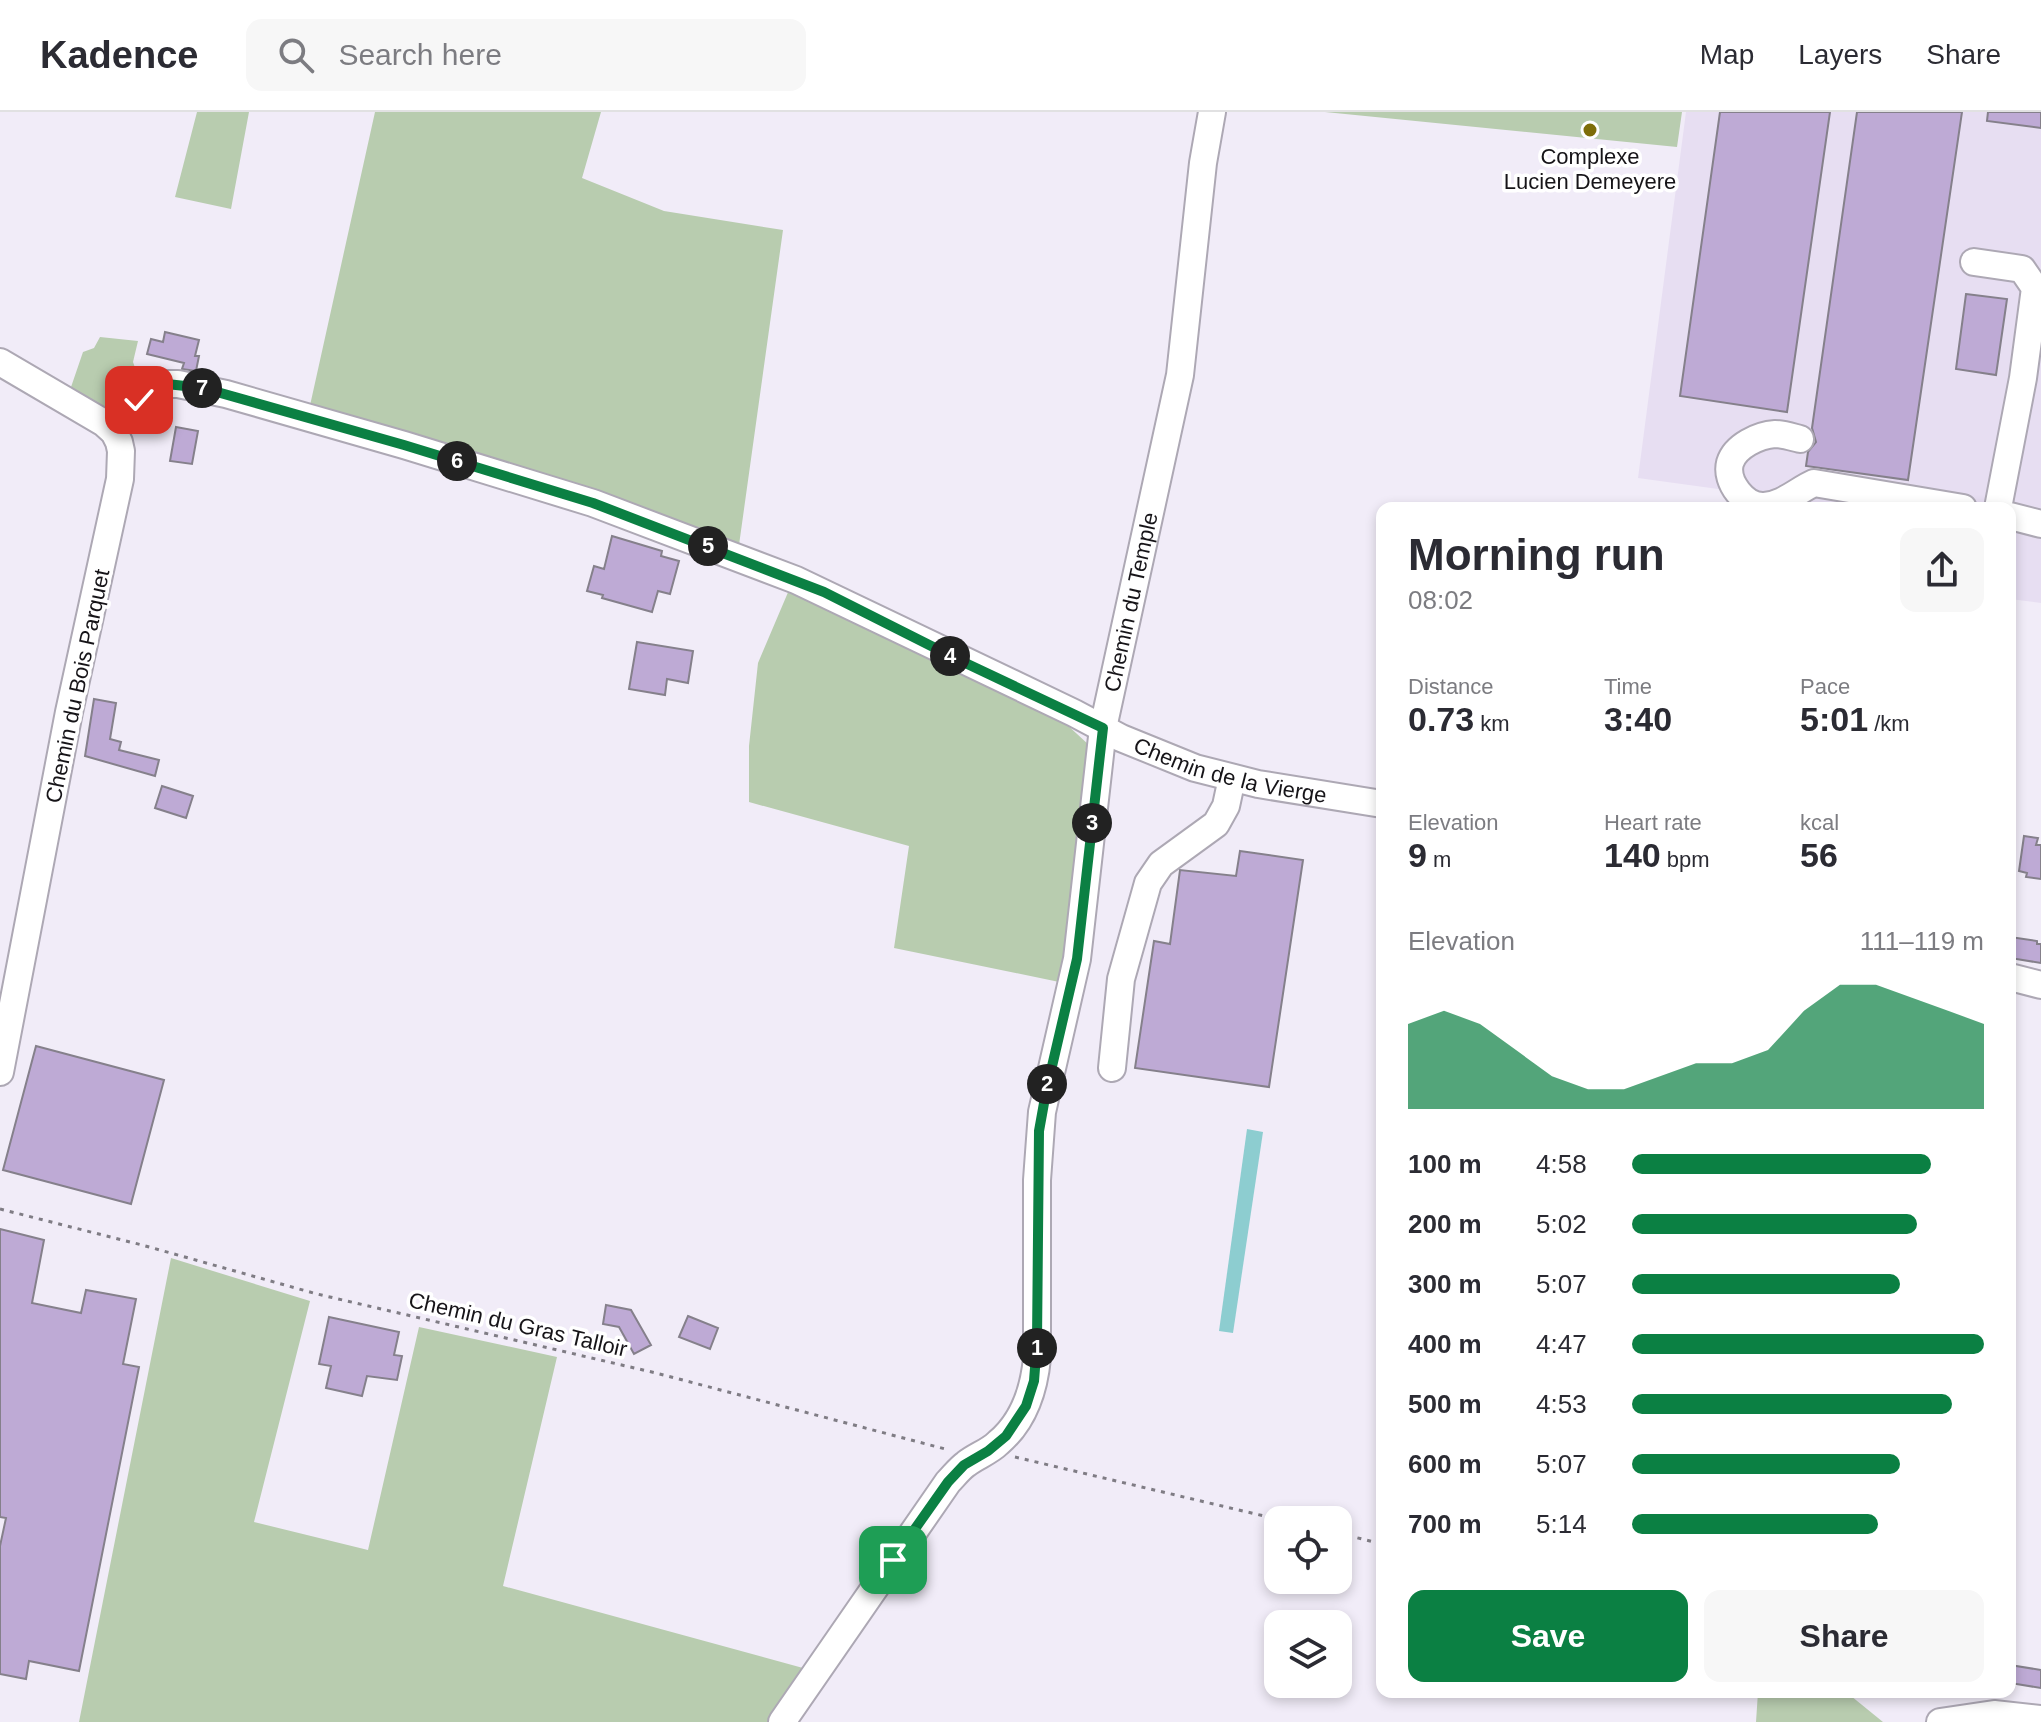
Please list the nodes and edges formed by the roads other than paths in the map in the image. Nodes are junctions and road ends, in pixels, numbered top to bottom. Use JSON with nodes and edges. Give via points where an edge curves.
{"nodes":[{"id":1,"x":1212,"y":112,"type":"edge"},
{"id":2,"x":1974,"y":262,"type":"dead end"},
{"id":3,"x":0,"y":362,"type":"edge"},
{"id":4,"x":2032,"y":379,"type":"edge"},
{"id":5,"x":114,"y":432,"type":"junction"},
{"id":6,"x":1800,"y":439,"type":"dead end"},
{"id":7,"x":1752,"y":502,"type":"edge"},
{"id":8,"x":1783,"y":502,"type":"edge"},
{"id":9,"x":1927,"y":502,"type":"edge"},
{"id":10,"x":2000,"y":502,"type":"edge"},
{"id":11,"x":2016,"y":518,"type":"edge"},
{"id":12,"x":2041,"y":524,"type":"edge"},
{"id":13,"x":1103,"y":728,"type":"junction"},
{"id":14,"x":1232,"y":778,"type":"junction"},
{"id":15,"x":1376,"y":803,"type":"edge"},
{"id":16,"x":2016,"y":979,"type":"edge"},
{"id":17,"x":2041,"y":985,"type":"edge"},
{"id":18,"x":1112,"y":1068,"type":"dead end"},
{"id":19,"x":0,"y":1072,"type":"edge"},
{"id":20,"x":2041,"y":1719,"type":"edge"},
{"id":21,"x":782,"y":1722,"type":"edge"},
{"id":22,"x":1940,"y":1722,"type":"edge"}],
"edges":[{"from":1,"to":13,"type":"street","name":"Chemin du Temple","via":[[1180,375]]},
{"from":2,"to":4,"type":"street","via":[[2022,269],[2035,288]]},
{"from":3,"to":5,"type":"street"},
{"from":4,"to":10,"type":"street"},
{"from":5,"to":13,"type":"street","name":"Chemin de la Vierge","via":[[147,391],[167,384],[190,385],[483,468],[617,511],[824,592]]},
{"from":5,"to":19,"type":"street","name":"Chemin du Bois Parquet","via":[[121,451],[120,479]]},
{"from":6,"to":7,"type":"street","via":[[1775,434],[1752,439],[1737,452],[1730,464],[1731,483]]},
{"from":8,"to":9,"type":"street","via":[[1814,483]]},
{"from":11,"to":12,"type":"street"},
{"from":13,"to":14,"type":"street","name":"Chemin de la Vierge","via":[[1195,768]]},
{"from":13,"to":21,"type":"street","name":"Chemin du Temple","via":[[1075,970],[1039,1131],[1036,1369],[1030,1394],[1006,1436],[948,1482]]},
{"from":14,"to":15,"type":"street","name":"Chemin de la Vierge"},
{"from":14,"to":18,"type":"street","via":[[1216,824],[1161,864],[1148,883],[1121,979]]},
{"from":16,"to":17,"type":"street"},
{"from":20,"to":22,"type":"street","via":[[1994,1714]]}]}
